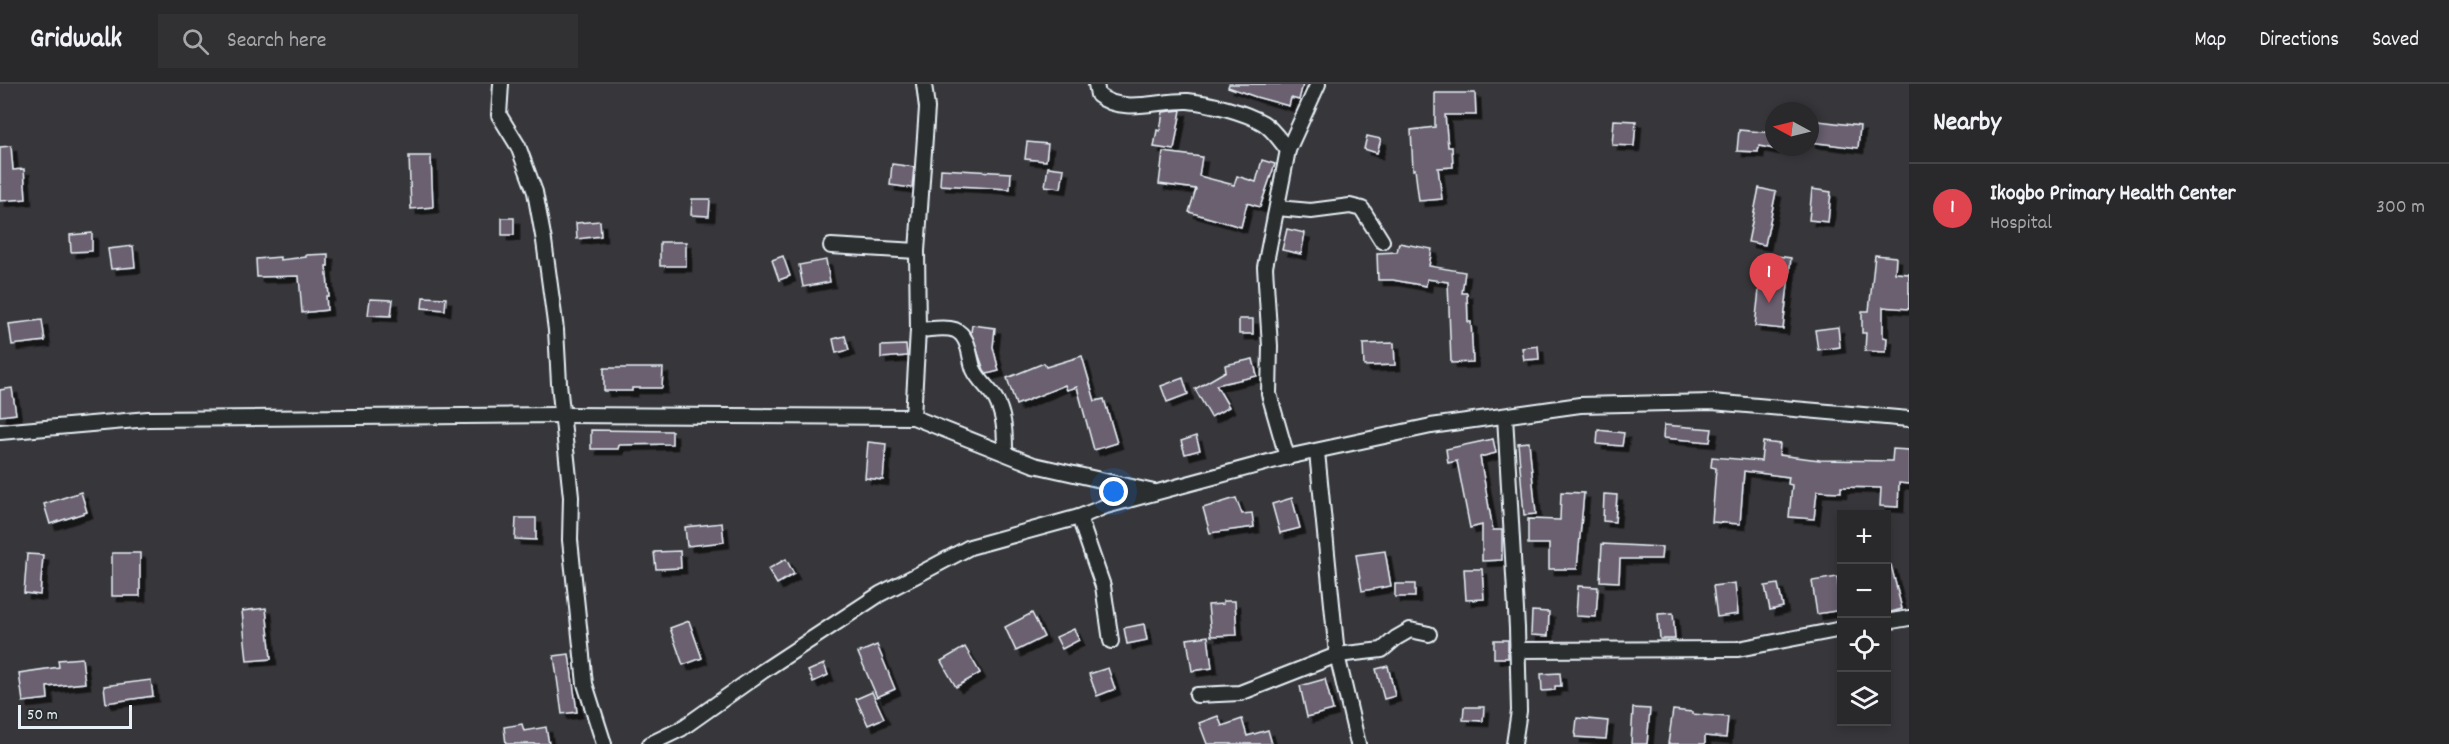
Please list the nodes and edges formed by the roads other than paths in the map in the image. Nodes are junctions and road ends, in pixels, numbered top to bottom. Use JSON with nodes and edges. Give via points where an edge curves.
{"nodes":[{"id":1,"x":501,"y":84,"type":"edge"},
{"id":2,"x":924,"y":84,"type":"edge"},
{"id":3,"x":1096,"y":84,"type":"edge"},
{"id":4,"x":1318,"y":84,"type":"edge"},
{"id":5,"x":1288,"y":150,"type":"junction"},
{"id":6,"x":1276,"y":208,"type":"junction"},
{"id":7,"x":1382,"y":241,"type":"dead end"},
{"id":8,"x":831,"y":246,"type":"dead end"},
{"id":9,"x":917,"y":251,"type":"junction"},
{"id":10,"x":918,"y":330,"type":"junction"},
{"id":11,"x":563,"y":415,"type":"junction"},
{"id":12,"x":1505,"y":416,"type":"junction"},
{"id":13,"x":913,"y":417,"type":"junction"},
{"id":14,"x":1909,"y":419,"type":"edge"},
{"id":15,"x":0,"y":432,"type":"edge"},
{"id":16,"x":1317,"y":452,"type":"junction"},
{"id":17,"x":1005,"y":453,"type":"junction"},
{"id":18,"x":1287,"y":457,"type":"junction"},
{"id":19,"x":1157,"y":493,"type":"junction"},
{"id":20,"x":1079,"y":517,"type":"junction"},
{"id":21,"x":1909,"y":618,"type":"edge"},
{"id":22,"x":1891,"y":621,"type":"edge"},
{"id":23,"x":1837,"y":630,"type":"edge"},
{"id":24,"x":1429,"y":634,"type":"dead end"},
{"id":25,"x":1111,"y":641,"type":"dead end"},
{"id":26,"x":1517,"y":650,"type":"junction"},
{"id":27,"x":1337,"y":655,"type":"junction"},
{"id":28,"x":1197,"y":695,"type":"dead end"},
{"id":29,"x":656,"y":743,"type":"edge"},
{"id":30,"x":604,"y":744,"type":"edge"},
{"id":31,"x":1358,"y":744,"type":"edge"},
{"id":32,"x":1514,"y":744,"type":"edge"}],
"edges":[{"from":1,"to":11,"type":"street","via":[[499,115],[518,146],[535,192],[556,330]]},
{"from":2,"to":9,"type":"street","via":[[927,108]]},
{"from":3,"to":5,"type":"street","via":[[1098,95],[1122,106],[1189,101],[1231,110],[1264,124]]},
{"from":4,"to":5,"type":"street"},
{"from":5,"to":6,"type":"street"},
{"from":6,"to":7,"type":"street","via":[[1362,209]]},
{"from":6,"to":18,"type":"street","via":[[1265,267],[1269,394]]},
{"from":8,"to":9,"type":"street"},
{"from":9,"to":10,"type":"street"},
{"from":10,"to":13,"type":"street"},
{"from":10,"to":17,"type":"street","via":[[955,330],[963,336],[973,368],[997,400],[1005,425]]},
{"from":11,"to":13,"type":"street"},
{"from":11,"to":15,"type":"street","via":[[148,419]]},
{"from":11,"to":30,"type":"street","via":[[571,497],[570,540],[585,684]]},
{"from":12,"to":14,"type":"street","via":[[1580,405],[1712,402]]},
{"from":12,"to":16,"type":"street","via":[[1431,426]]},
{"from":12,"to":26,"type":"street"},
{"from":13,"to":17,"type":"street"},
{"from":16,"to":18,"type":"street"},
{"from":16,"to":27,"type":"street"},
{"from":17,"to":19,"type":"street","via":[[1034,465]]},
{"from":18,"to":19,"type":"street"},
{"from":19,"to":20,"type":"street"},
{"from":20,"to":25,"type":"street","via":[[1103,586]]},
{"from":20,"to":29,"type":"street","via":[[970,547],[880,594]]},
{"from":21,"to":22,"type":"street"},
{"from":23,"to":26,"type":"street","via":[[1738,649]]},
{"from":24,"to":27,"type":"street","via":[[1410,630],[1382,650]]},
{"from":26,"to":32,"type":"street","via":[[1519,711]]},
{"from":27,"to":28,"type":"street","via":[[1240,693]]},
{"from":27,"to":31,"type":"street"}]}
